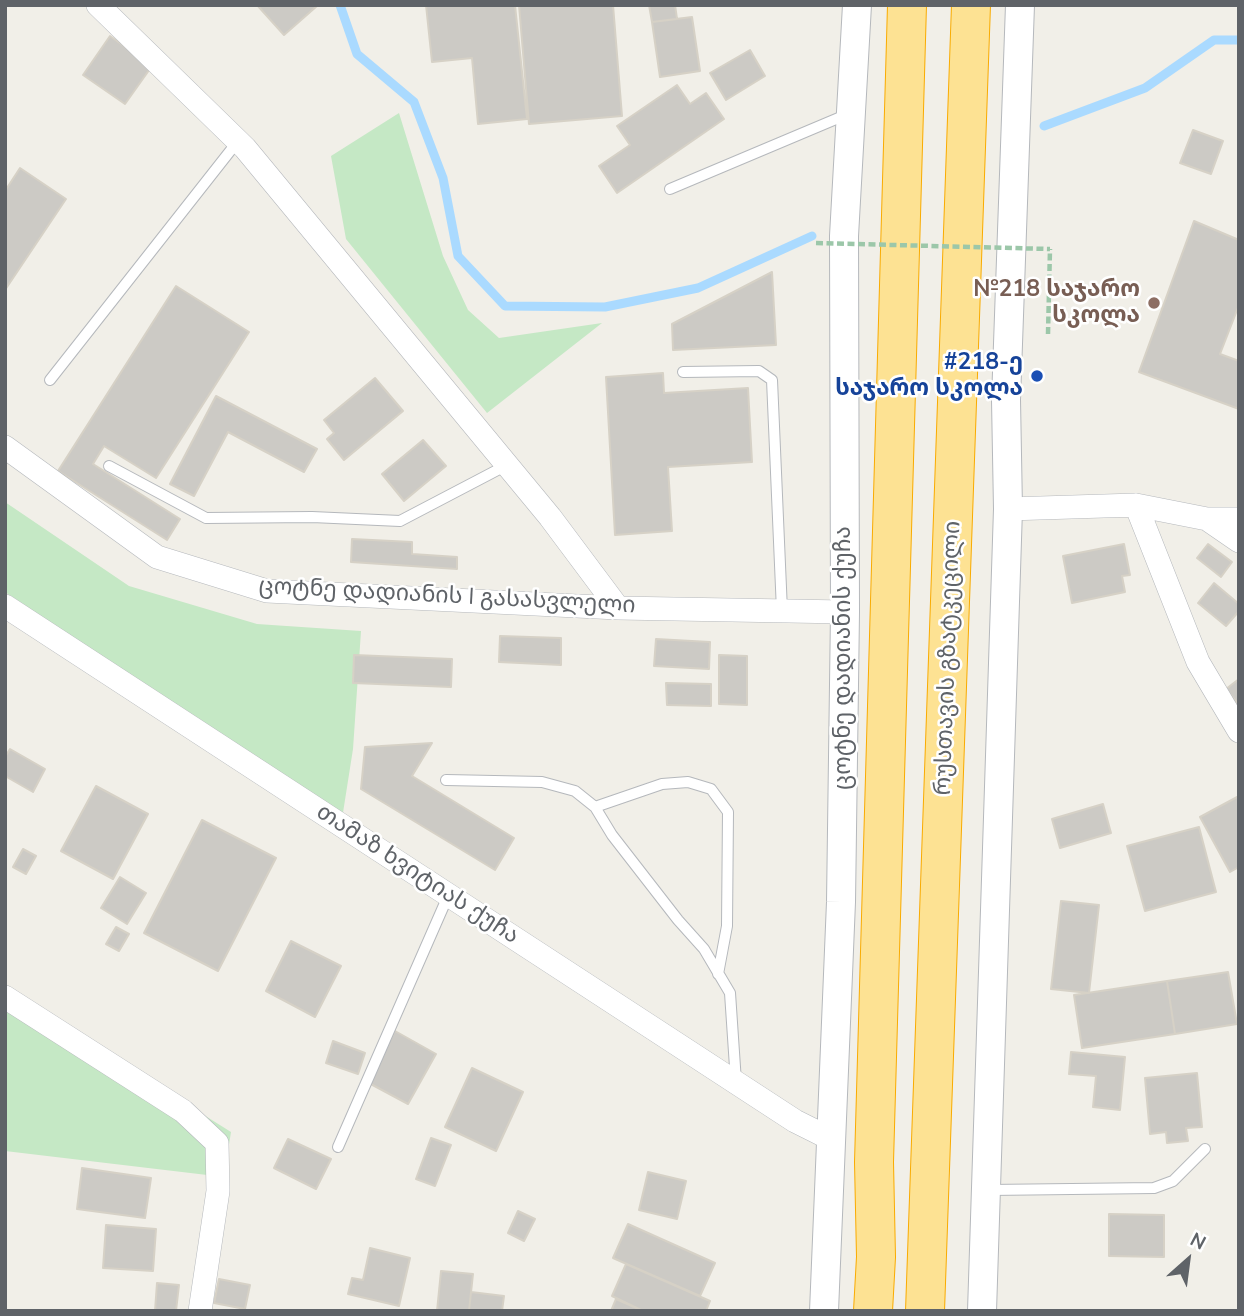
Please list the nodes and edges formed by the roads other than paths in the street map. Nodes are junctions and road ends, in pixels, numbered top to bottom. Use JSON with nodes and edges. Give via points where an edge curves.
{"nodes":[{"id":1,"x":98,"y":5,"type":"edge"},
{"id":2,"x":858,"y":5,"type":"edge"},
{"id":3,"x":907,"y":5,"type":"edge"},
{"id":4,"x":971,"y":5,"type":"edge"},
{"id":5,"x":1020,"y":5,"type":"edge"},
{"id":6,"x":850,"y":113,"type":"junction"},
{"id":7,"x":238,"y":141,"type":"junction"},
{"id":8,"x":670,"y":189,"type":"dead end"},
{"id":9,"x":684,"y":372,"type":"dead end"},
{"id":10,"x":50,"y":380,"type":"dead end"},
{"id":11,"x":5,"y":447,"type":"edge"},
{"id":12,"x":507,"y":465,"type":"junction"},
{"id":13,"x":109,"y":466,"type":"dead end"},
{"id":14,"x":1136,"y":505,"type":"junction"},
{"id":15,"x":1007,"y":509,"type":"junction"},
{"id":16,"x":1207,"y":519,"type":"junction"},
{"id":17,"x":1239,"y":519,"type":"edge"},
{"id":18,"x":1239,"y":541,"type":"edge"},
{"id":19,"x":5,"y":607,"type":"edge"},
{"id":20,"x":618,"y":608,"type":"junction"},
{"id":21,"x":782,"y":611,"type":"junction"},
{"id":22,"x":845,"y":612,"type":"junction"},
{"id":23,"x":1239,"y":731,"type":"edge"},
{"id":24,"x":446,"y":780,"type":"dead end"},
{"id":25,"x":596,"y":807,"type":"junction"},
{"id":26,"x":448,"y":895,"type":"junction"},
{"id":27,"x":718,"y":974,"type":"junction"},
{"id":28,"x":5,"y":997,"type":"edge"},
{"id":29,"x":737,"y":1082,"type":"junction"},
{"id":30,"x":831,"y":1139,"type":"junction"},
{"id":31,"x":338,"y":1147,"type":"dead end"},
{"id":32,"x":1205,"y":1149,"type":"dead end"},
{"id":33,"x":986,"y":1190,"type":"junction"},
{"id":34,"x":200,"y":1311,"type":"edge"},
{"id":35,"x":824,"y":1311,"type":"edge"},
{"id":36,"x":873,"y":1311,"type":"edge"},
{"id":37,"x":925,"y":1311,"type":"edge"},
{"id":38,"x":982,"y":1311,"type":"edge"}],
"edges":[{"from":1,"to":7,"type":"street"},
{"from":2,"to":6,"type":"street","name":"ცოტნე დადიანის ქუჩა"},
{"from":3,"to":36,"type":"highway"},
{"from":4,"to":37,"type":"highway","name":"რუსთავის გზატკეცილი"},
{"from":5,"to":15,"type":"street","via":[[1006,400]]},
{"from":6,"to":8,"type":"lane"},
{"from":6,"to":22,"type":"street","name":"ცოტნე დადიანის ქუჩა","via":[[844,236]]},
{"from":7,"to":10,"type":"lane"},
{"from":7,"to":12,"type":"street"},
{"from":9,"to":21,"type":"lane","via":[[759,371],[772,380]]},
{"from":11,"to":20,"type":"street","name":"ცოტნე დადიანის I გასასვლელი","via":[[157,557],[267,591]]},
{"from":12,"to":13,"type":"lane","via":[[400,521],[206,518]]},
{"from":12,"to":20,"type":"street"},
{"from":14,"to":15,"type":"street"},
{"from":14,"to":16,"type":"street"},
{"from":14,"to":23,"type":"street","via":[[1198,662]]},
{"from":15,"to":33,"type":"street"},
{"from":16,"to":17,"type":"street"},
{"from":16,"to":18,"type":"street"},
{"from":19,"to":26,"type":"street","name":"თამაზ ხვიტიას ქუჩა"},
{"from":20,"to":21,"type":"street","name":"ცოტნე დადიანის I გასასვლელი"},
{"from":21,"to":22,"type":"street","name":"ცოტნე დადიანის I გასასვლელი"},
{"from":22,"to":30,"type":"street","name":"ცოტნე დადიანის ქუჩა","via":[[841,902]]},
{"from":24,"to":25,"type":"lane","via":[[541,782],[575,791]]},
{"from":25,"to":27,"type":"lane"},
{"from":25,"to":27,"type":"lane","via":[[662,784],[688,782],[711,789],[728,812],[727,926]]},
{"from":26,"to":29,"type":"street","name":"თამაზ ხვიტიას ქუჩა"},
{"from":26,"to":31,"type":"lane"},
{"from":27,"to":29,"type":"lane","via":[[730,993]]},
{"from":28,"to":34,"type":"street","via":[[183,1111],[216,1143],[218,1191]]},
{"from":29,"to":30,"type":"street","name":"თამაზ ხვიტიას ქუჩა"},
{"from":30,"to":35,"type":"street","name":"ცოტნე დადიანის ქუჩა"},
{"from":32,"to":33,"type":"lane","via":[[1173,1181],[1154,1188]]},
{"from":33,"to":38,"type":"street"}]}
